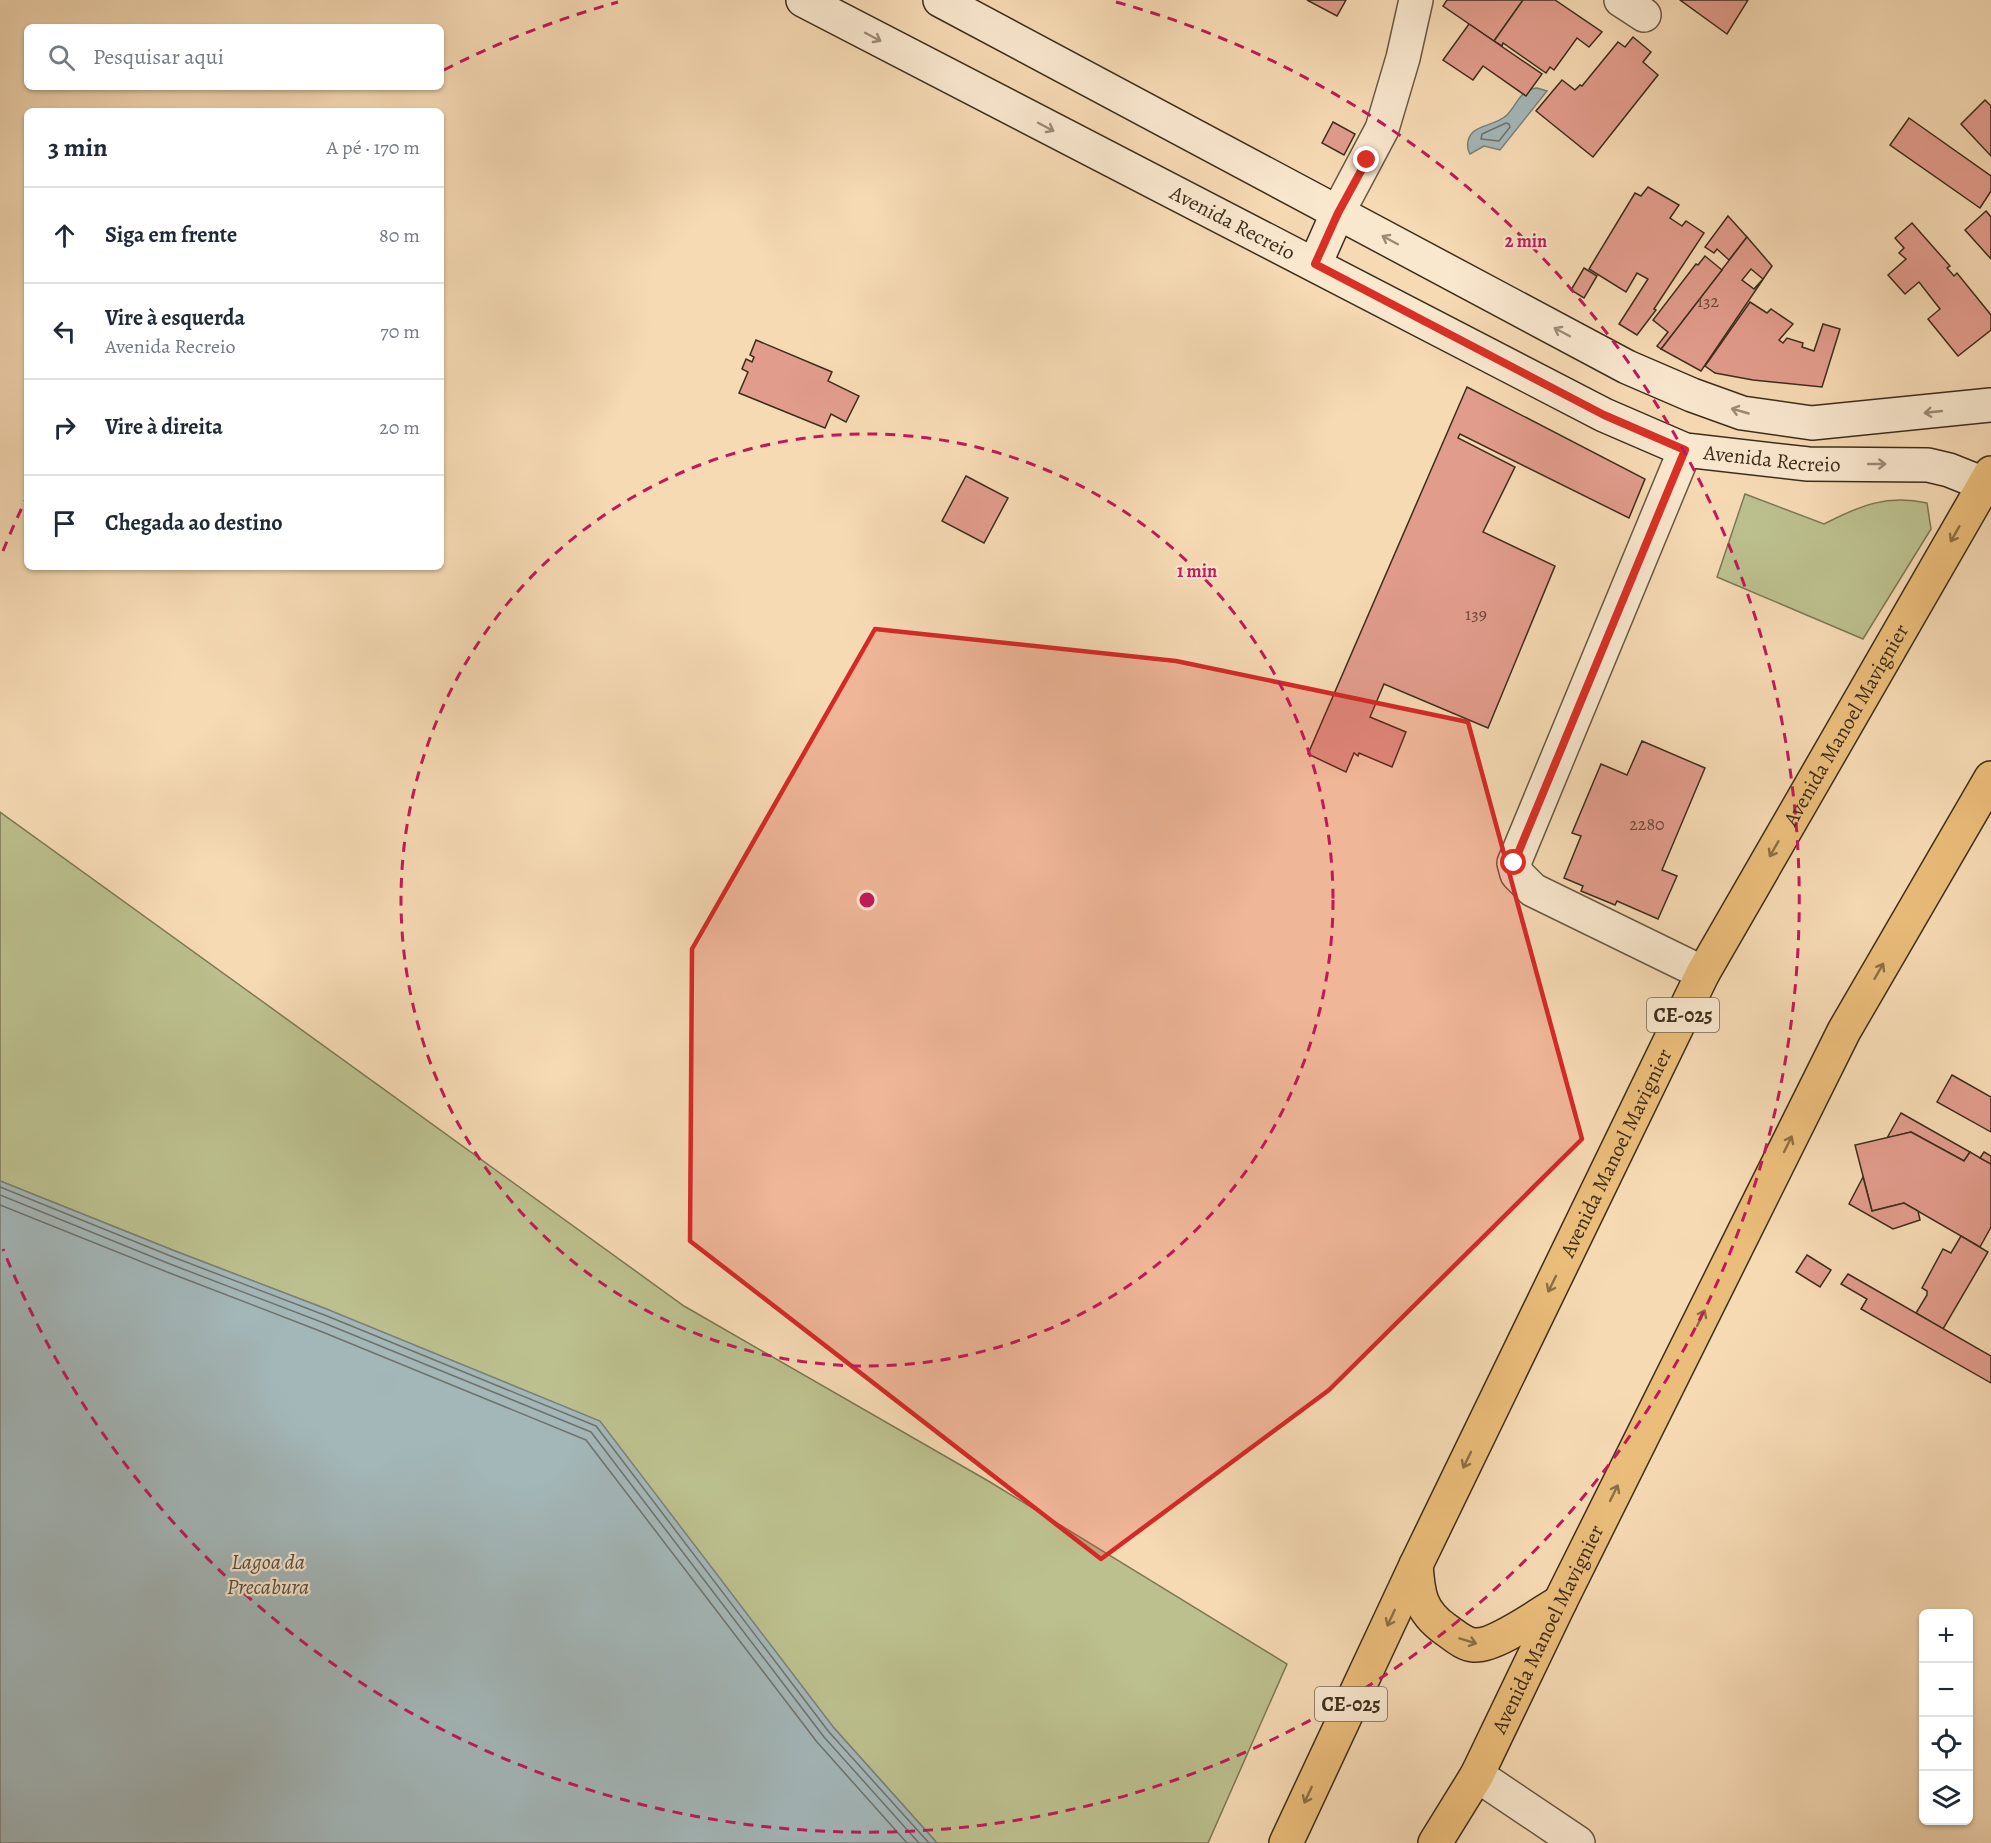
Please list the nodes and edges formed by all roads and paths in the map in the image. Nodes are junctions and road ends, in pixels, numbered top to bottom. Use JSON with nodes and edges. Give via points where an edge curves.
{"nodes":[{"id":1,"x":803,"y":0,"type":"edge"},
{"id":2,"x":940,"y":0,"type":"edge"},
{"id":3,"x":1416,"y":0,"type":"edge"},
{"id":4,"x":836,"y":8,"type":"edge"},
{"id":5,"x":1338,"y":213,"type":"junction"},
{"id":6,"x":1315,"y":264,"type":"junction"},
{"id":7,"x":1991,"y":405,"type":"edge"},
{"id":8,"x":1685,"y":450,"type":"junction"},
{"id":9,"x":1988,"y":478,"type":"edge"},
{"id":10,"x":1991,"y":778,"type":"edge"},
{"id":11,"x":1703,"y":973,"type":"junction"},
{"id":12,"x":1416,"y":1565,"type":"junction"},
{"id":13,"x":1560,"y":1602,"type":"junction"},
{"id":14,"x":1477,"y":1774,"type":"junction"},
{"id":15,"x":1286,"y":1843,"type":"edge"},
{"id":16,"x":1435,"y":1843,"type":"edge"},
{"id":17,"x":1578,"y":1843,"type":"edge"}],
"edges":[{"from":1,"to":4,"type":"main road","name":"Avenida Recreio"},
{"from":2,"to":5,"type":"main road","name":"Avenida Recreio"},
{"from":3,"to":5,"type":"main road","via":[[1382,129]]},
{"from":4,"to":6,"type":"main road","name":"Avenida Recreio","one_way":true,"via":[[1157,185]]},
{"from":5,"to":6,"type":"main road"},
{"from":7,"to":5,"type":"main road","name":"Avenida Recreio","one_way":true,"via":[[1812,423],[1742,413],[1627,367]]},
{"from":6,"to":8,"type":"main road","name":"Avenida Recreio","via":[[1604,415]]},
{"from":8,"to":9,"type":"main road","name":"Avenida Recreio","one_way":true,"via":[[1808,464],[1928,465]]},
{"from":8,"to":11,"type":"main road","via":[[1514,863],[1517,874],[1533,890]]},
{"from":9,"to":11,"type":"highway","name":"Avenida Manoel Mavignier","number":"CE-025","one_way":true},
{"from":13,"to":10,"type":"highway","name":"Avenida Manoel Mavignier","one_way":true,"via":[[1844,1031]]},
{"from":11,"to":12,"type":"highway","name":"Avenida Manoel Mavignier","number":"CE-025","one_way":true},
{"from":12,"to":13,"type":"highway","one_way":true,"via":[[1418,1596],[1425,1608],[1438,1624],[1475,1645],[1500,1638]]},
{"from":12,"to":15,"type":"highway","name":"Avenida Manoel Mavignier","number":"CE-025","one_way":true},
{"from":13,"to":14,"type":"highway","name":"Avenida Manoel Mavignier"},
{"from":14,"to":16,"type":"highway","name":"Avenida Manoel Mavignier"},
{"from":14,"to":17,"type":"main road"}]}
